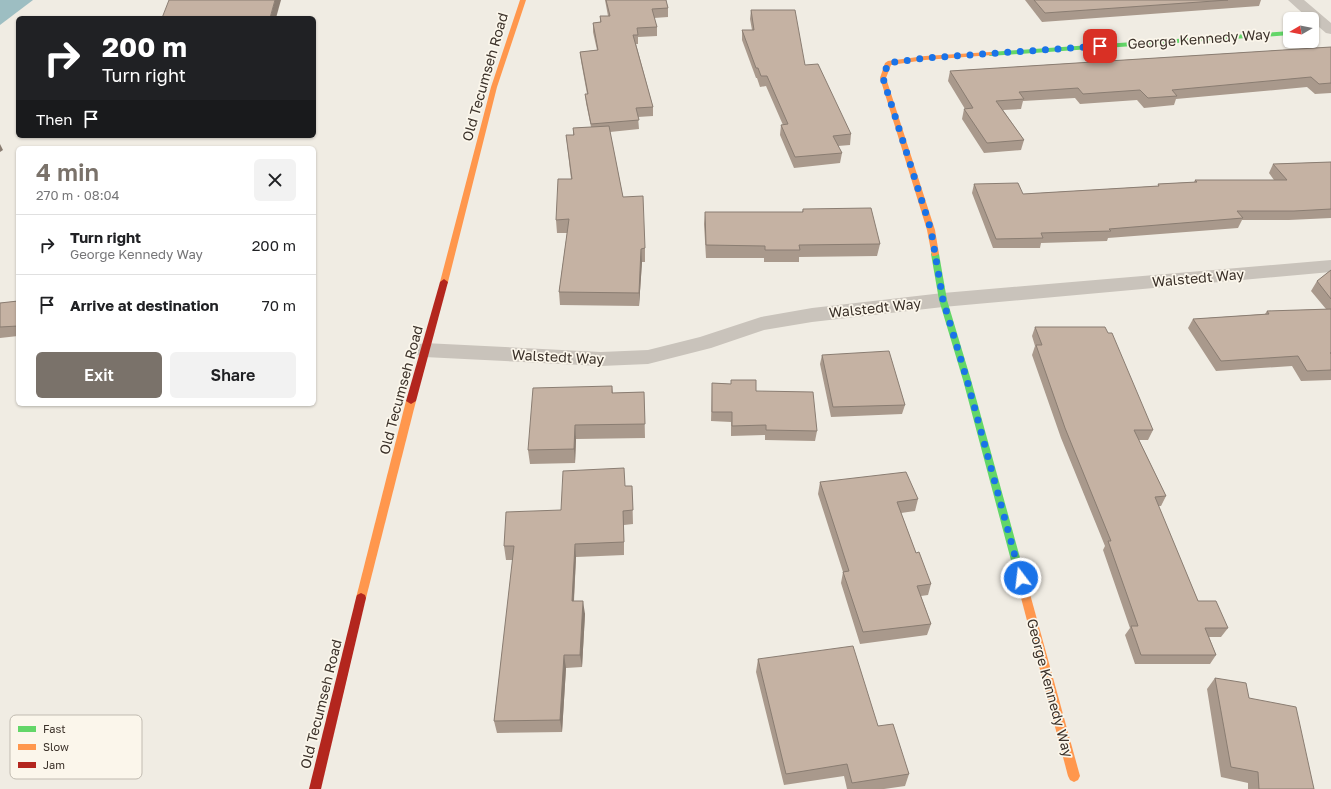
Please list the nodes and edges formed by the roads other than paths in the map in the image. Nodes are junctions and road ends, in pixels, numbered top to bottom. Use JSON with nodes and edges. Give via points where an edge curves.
{"nodes":[{"id":1,"x":523,"y":0,"type":"edge"},
{"id":2,"x":1295,"y":0,"type":"edge"},
{"id":3,"x":1331,"y":30,"type":"edge"},
{"id":4,"x":1319,"y":31,"type":"edge"},
{"id":5,"x":1283,"y":33,"type":"edge"},
{"id":6,"x":1331,"y":266,"type":"edge"},
{"id":7,"x":943,"y":300,"type":"junction"},
{"id":8,"x":424,"y":350,"type":"junction"},
{"id":9,"x":1074,"y":776,"type":"dead end"},
{"id":10,"x":315,"y":789,"type":"edge"}],
"edges":[{"from":1,"to":8,"type":"street","name":"Old Tecumseh Road","via":[[494,88]]},
{"from":2,"to":3,"type":"street"},
{"from":3,"to":4,"type":"street"},
{"from":5,"to":7,"type":"street","name":"George Kennedy Way","via":[[888,63],[883,78],[931,230]]},
{"from":6,"to":7,"type":"street","name":"Walstedt Way"},
{"from":7,"to":8,"type":"street","name":"Walstedt Way","via":[[812,315],[762,324],[704,343],[648,357],[601,360]]},
{"from":7,"to":9,"type":"street","name":"George Kennedy Way"},
{"from":8,"to":10,"type":"street","name":"Old Tecumseh Road"}]}
